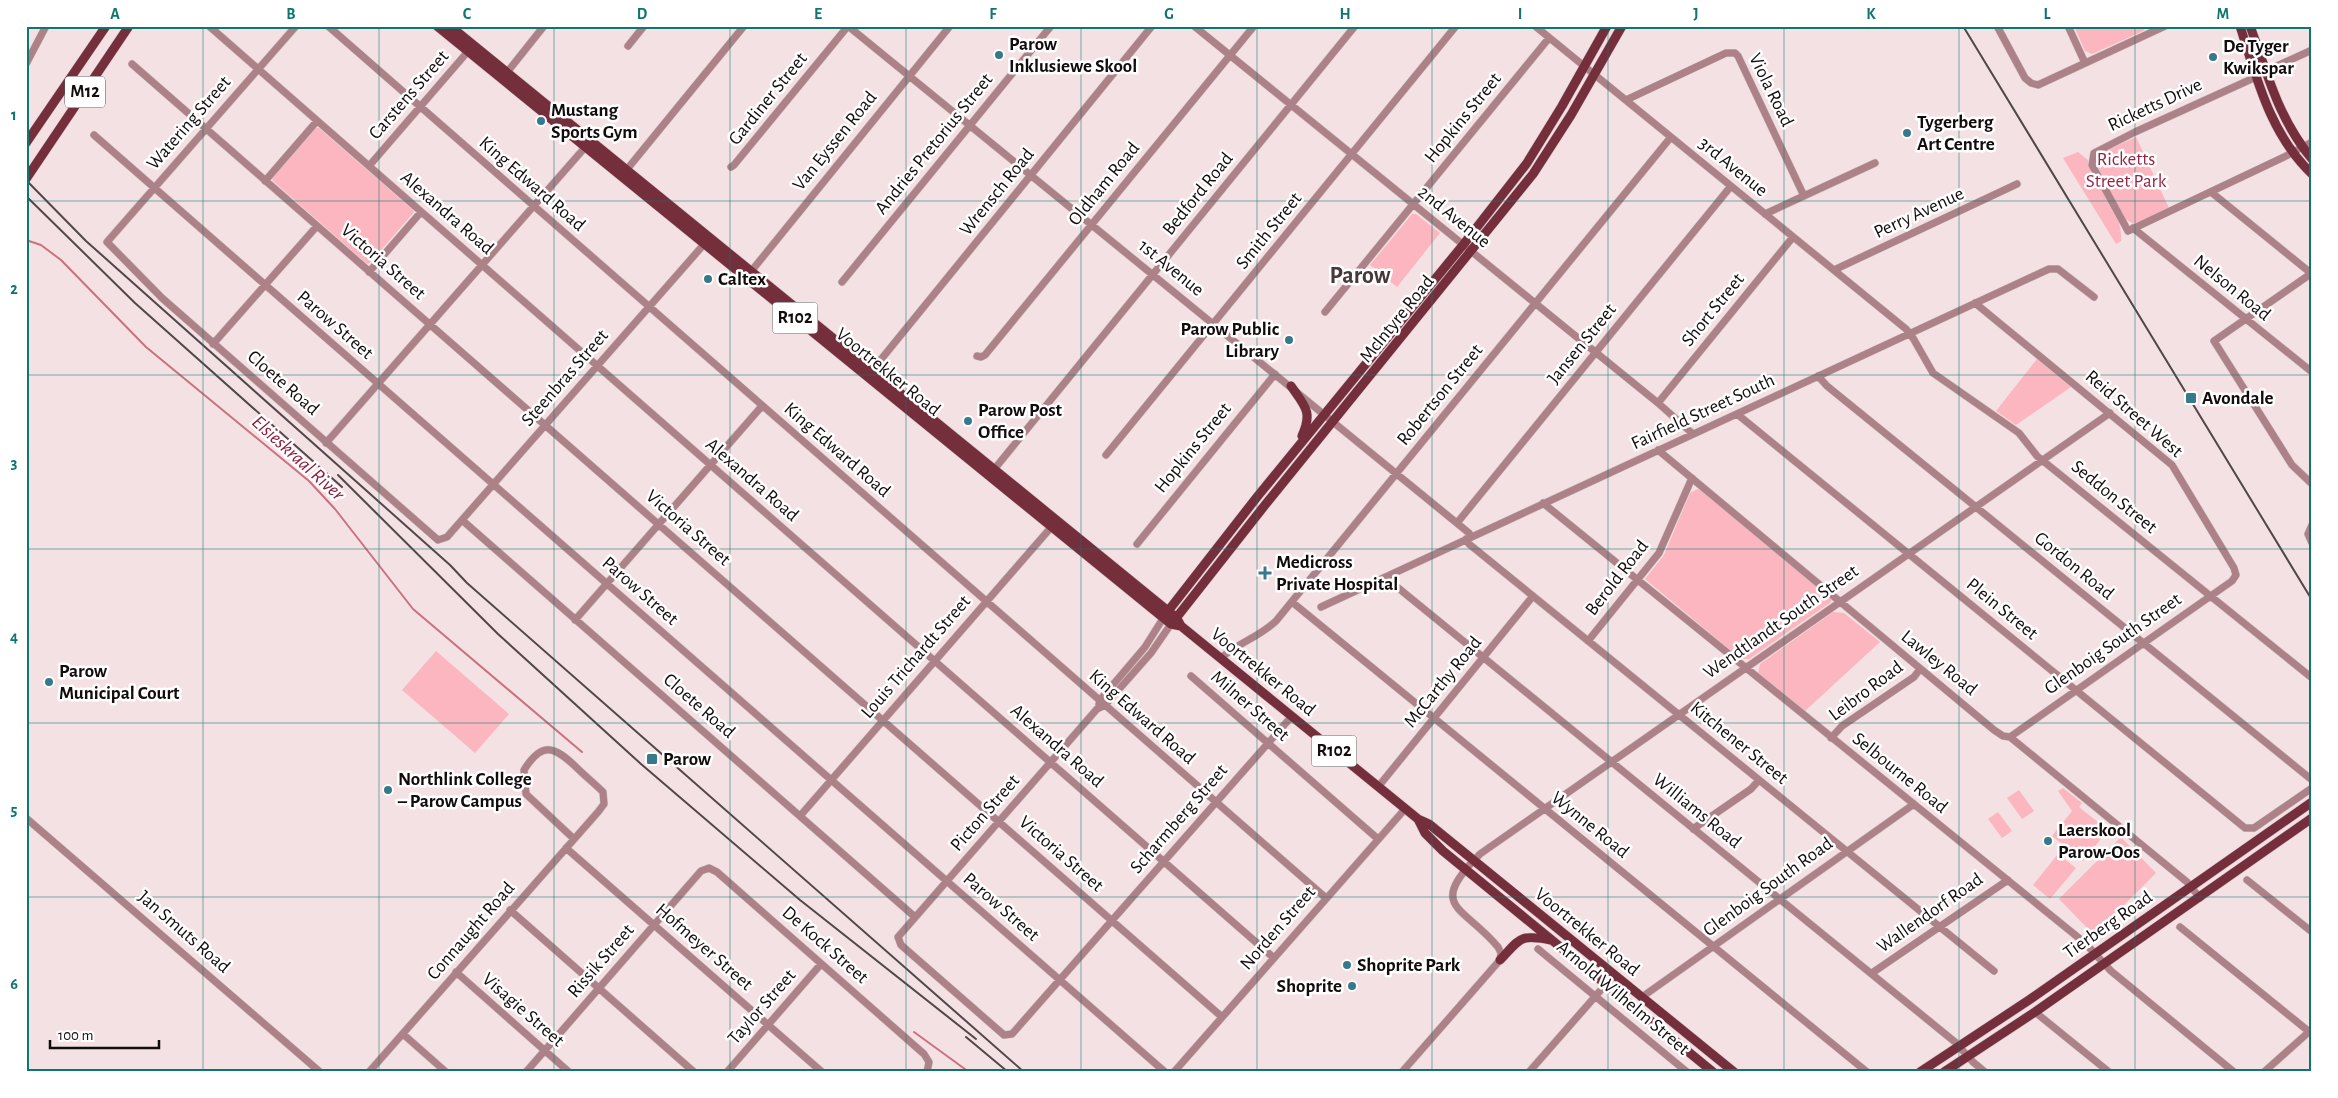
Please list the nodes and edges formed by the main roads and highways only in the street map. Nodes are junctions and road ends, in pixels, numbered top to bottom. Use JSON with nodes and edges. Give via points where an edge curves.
{"nodes":[{"id":1,"x":106,"y":26,"type":"edge"},
{"id":2,"x":129,"y":26,"type":"edge"},
{"id":3,"x":450,"y":26,"type":"edge"},
{"id":4,"x":1607,"y":26,"type":"edge"},
{"id":5,"x":1622,"y":26,"type":"edge"},
{"id":6,"x":2240,"y":26,"type":"edge"},
{"id":7,"x":2250,"y":26,"type":"edge"},
{"id":8,"x":440,"y":27,"type":"edge"},
{"id":9,"x":471,"y":48,"type":"junction"},
{"id":10,"x":26,"y":143,"type":"edge"},
{"id":11,"x":2312,"y":159,"type":"edge"},
{"id":12,"x":2312,"y":174,"type":"edge"},
{"id":13,"x":26,"y":179,"type":"edge"},
{"id":14,"x":1291,"y":386,"type":"road end"},
{"id":15,"x":1296,"y":448,"type":"junction"},
{"id":16,"x":1166,"y":614,"type":"junction"},
{"id":17,"x":1174,"y":621,"type":"junction"},
{"id":18,"x":2312,"y":802,"type":"edge"},
{"id":19,"x":2312,"y":818,"type":"edge"},
{"id":20,"x":1418,"y":819,"type":"junction"},
{"id":21,"x":1551,"y":940,"type":"junction"},
{"id":22,"x":1500,"y":960,"type":"road end"},
{"id":23,"x":1713,"y":1072,"type":"edge"},
{"id":24,"x":1734,"y":1072,"type":"edge"},
{"id":25,"x":1920,"y":1072,"type":"edge"},
{"id":26,"x":1944,"y":1072,"type":"edge"}],
"edges":[{"from":1,"to":10,"type":"main road","number":"M12"},
{"from":2,"to":13,"type":"main road","number":"M12"},
{"from":3,"to":9,"type":"main road","name":"Voortrekker Road","number":"R102"},
{"from":4,"to":15,"type":"main road","name":"McIntyre Road","via":[[1526,163]]},
{"from":5,"to":17,"type":"main road","name":"McIntyre Road","via":[[1533,174]]},
{"from":6,"to":12,"type":"main road","via":[[2270,116],[2292,153]]},
{"from":7,"to":11,"type":"main road","via":[[2282,117]]},
{"from":8,"to":9,"type":"main road","name":"Voortrekker Road","number":"R102"},
{"from":9,"to":16,"type":"main road","name":"Voortrekker Road","number":"R102"},
{"from":14,"to":15,"type":"main road","via":[[1308,416]]},
{"from":15,"to":16,"type":"main road","name":"McIntyre Road"},
{"from":16,"to":17,"type":"main road","name":"Voortrekker Road","number":"R102"},
{"from":17,"to":20,"type":"main road","name":"Voortrekker Road","number":"R102"},
{"from":18,"to":25,"type":"main road","name":"Tierberg Road"},
{"from":19,"to":26,"type":"main road","name":"Tierberg Road"},
{"from":20,"to":21,"type":"main road","name":"Voortrekker Road","number":"R102","via":[[1425,833],[1443,851]]},
{"from":20,"to":24,"type":"main road","name":"Voortrekker Road","number":"R102","via":[[1429,824]]},
{"from":21,"to":22,"type":"main road","via":[[1530,936],[1521,938]]},
{"from":21,"to":23,"type":"main road","name":"Voortrekker Road","number":"R102"}]}
